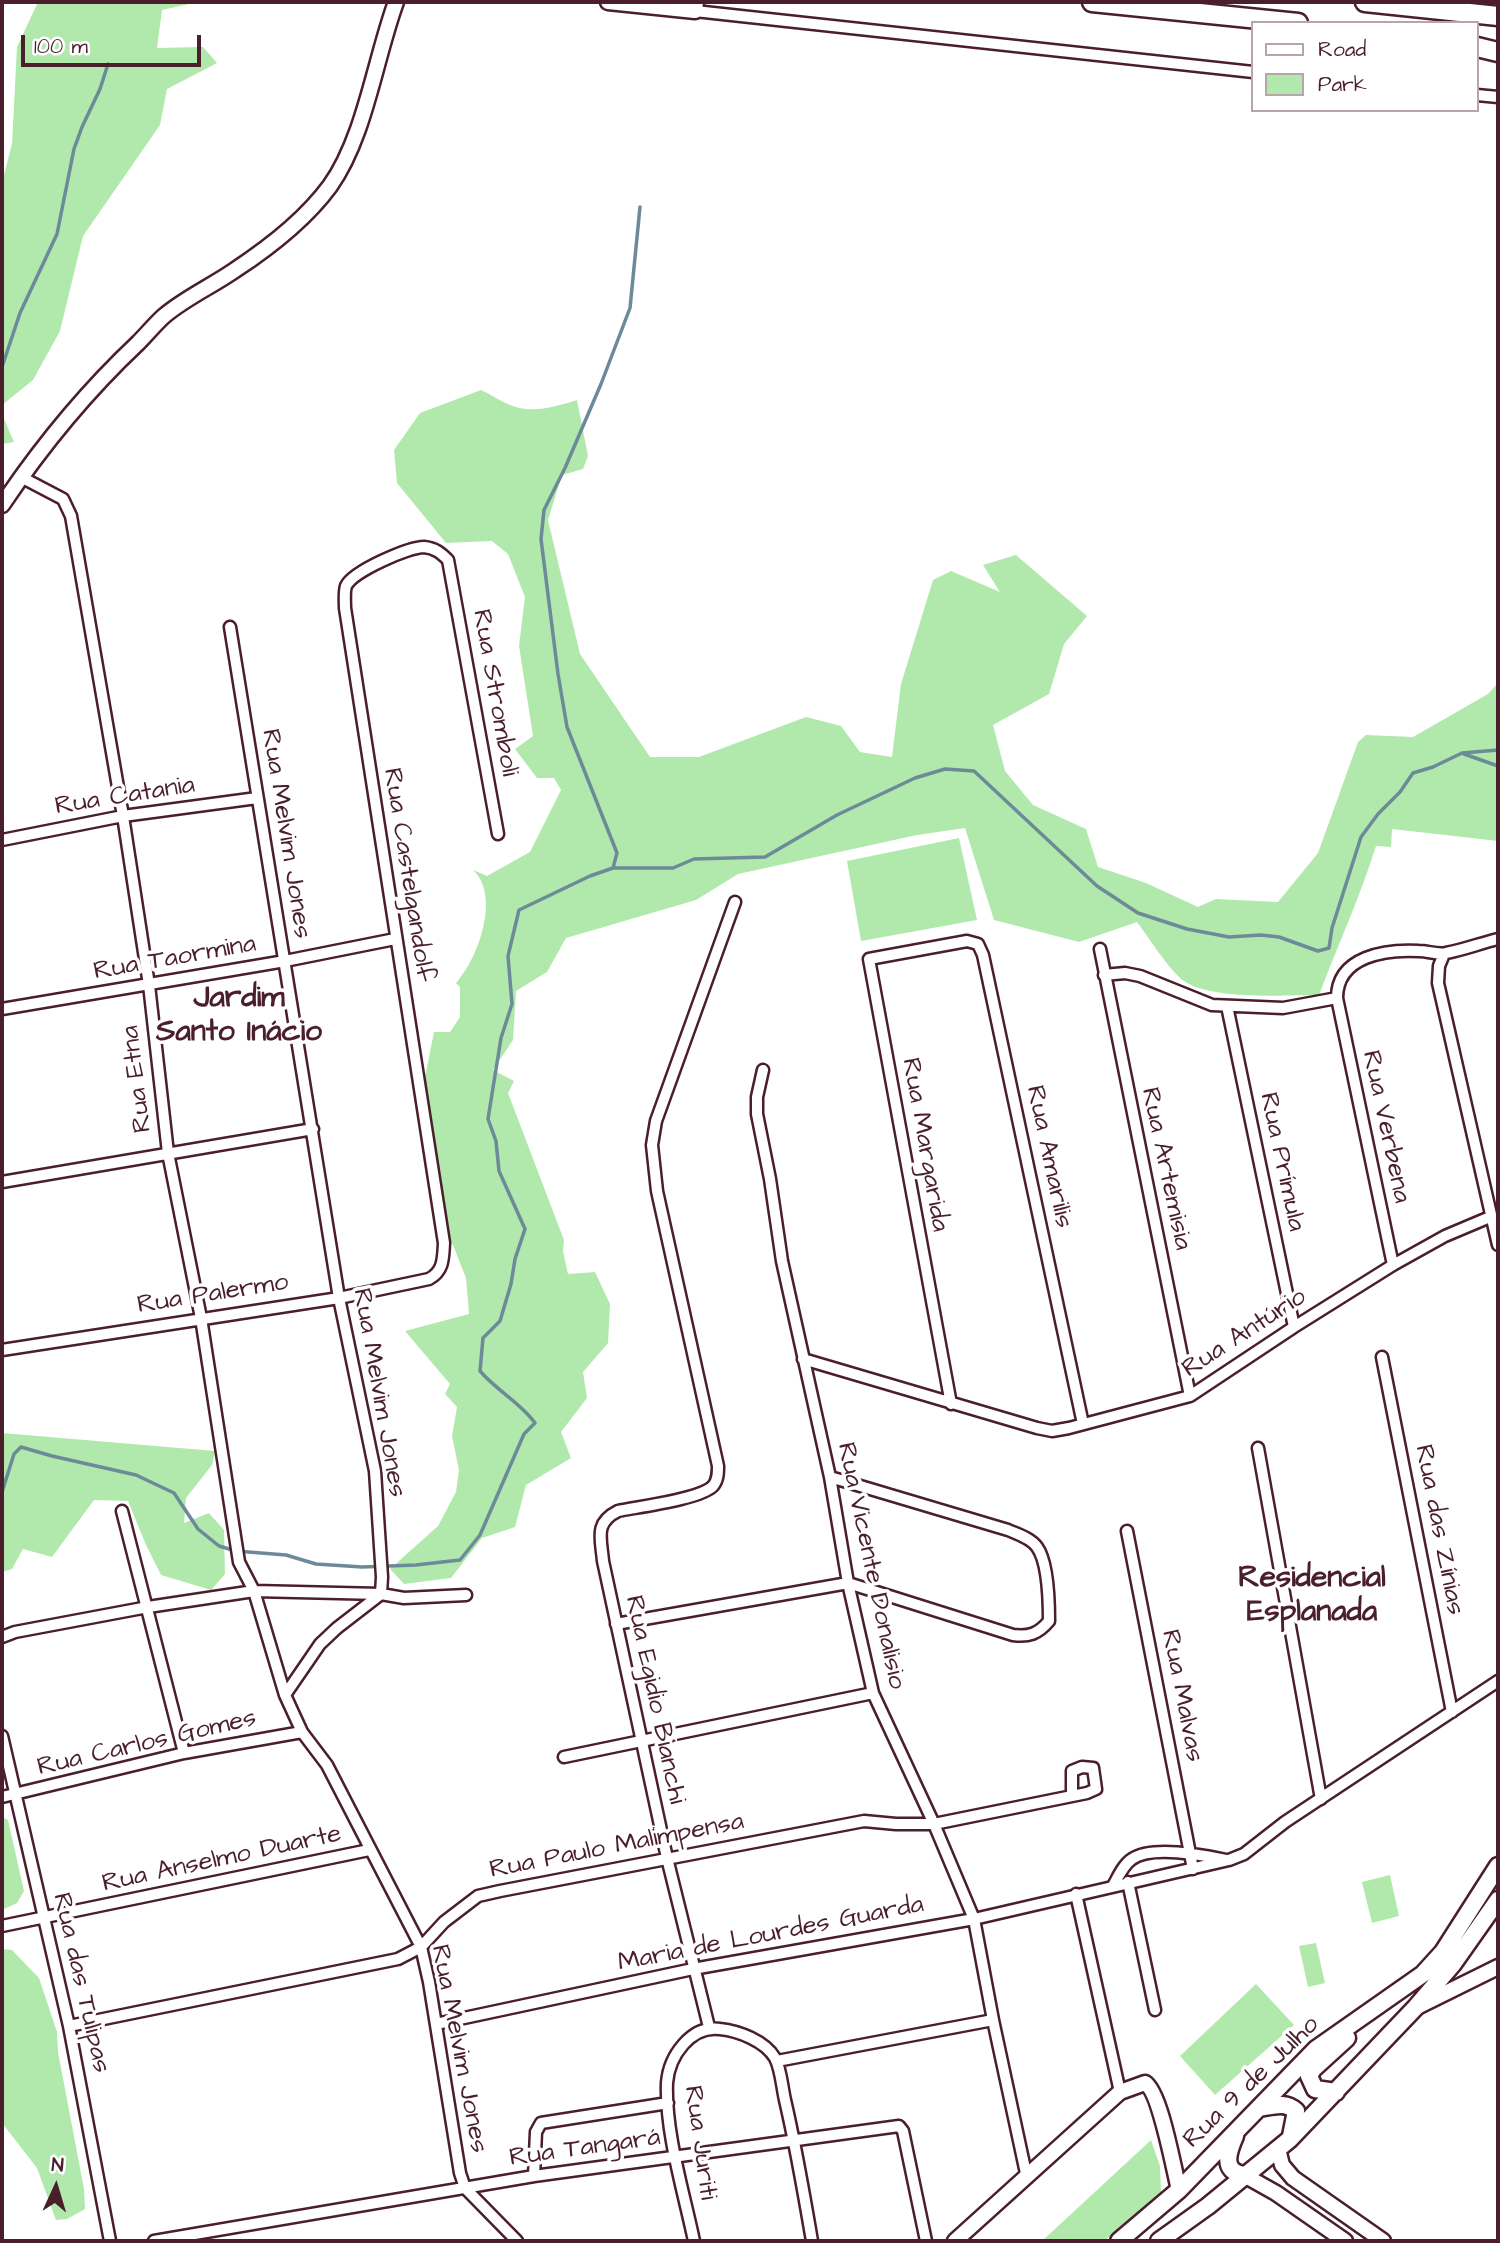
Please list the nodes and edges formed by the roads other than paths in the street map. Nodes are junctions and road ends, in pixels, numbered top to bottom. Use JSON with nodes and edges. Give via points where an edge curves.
{"nodes":[{"id":1,"x":396,"y":2,"type":"edge"},
{"id":2,"x":608,"y":2,"type":"edge"},
{"id":3,"x":1092,"y":2,"type":"edge"},
{"id":4,"x":1365,"y":2,"type":"edge"},
{"id":5,"x":696,"y":6,"type":"edge"},
{"id":6,"x":1498,"y":16,"type":"edge"},
{"id":7,"x":1278,"y":21,"type":"edge"},
{"id":8,"x":1479,"y":41,"type":"edge"},
{"id":9,"x":1498,"y":43,"type":"edge"},
{"id":10,"x":1479,"y":47,"type":"edge"},
{"id":11,"x":1498,"y":52,"type":"edge"},
{"id":12,"x":1252,"y":72,"type":"edge"},
{"id":13,"x":1479,"y":95,"type":"edge"},
{"id":14,"x":1498,"y":97,"type":"edge"},
{"id":15,"x":21,"y":477,"type":"junction"},
{"id":16,"x":2,"y":505,"type":"edge"},
{"id":17,"x":448,"y":560,"type":"joint"},
{"id":18,"x":230,"y":627,"type":"dead end"},
{"id":19,"x":257,"y":797,"type":"junction"},
{"id":20,"x":123,"y":816,"type":"junction"},
{"id":21,"x":498,"y":834,"type":"dead end"},
{"id":22,"x":2,"y":840,"type":"edge"},
{"id":23,"x":735,"y":902,"type":"dead end"},
{"id":24,"x":395,"y":939,"type":"junction"},
{"id":25,"x":1498,"y":939,"type":"edge"},
{"id":26,"x":934,"y":946,"type":"joint"},
{"id":27,"x":1100,"y":950,"type":"dead end"},
{"id":28,"x":1444,"y":954,"type":"junction"},
{"id":29,"x":285,"y":961,"type":"junction"},
{"id":30,"x":1104,"y":975,"type":"junction"},
{"id":31,"x":149,"y":985,"type":"junction"},
{"id":32,"x":1336,"y":998,"type":"junction"},
{"id":33,"x":1227,"y":1006,"type":"junction"},
{"id":34,"x":2,"y":1009,"type":"edge"},
{"id":35,"x":763,"y":1070,"type":"dead end"},
{"id":36,"x":313,"y":1129,"type":"junction"},
{"id":37,"x":168,"y":1153,"type":"junction"},
{"id":38,"x":2,"y":1182,"type":"edge"},
{"id":39,"x":1490,"y":1217,"type":"junction"},
{"id":40,"x":1498,"y":1245,"type":"edge"},
{"id":41,"x":1393,"y":1265,"type":"junction"},
{"id":42,"x":429,"y":1279,"type":"joint"},
{"id":43,"x":339,"y":1298,"type":"junction"},
{"id":44,"x":201,"y":1318,"type":"junction"},
{"id":45,"x":1294,"y":1327,"type":"junction"},
{"id":46,"x":2,"y":1350,"type":"edge"},
{"id":47,"x":1382,"y":1357,"type":"dead end"},
{"id":48,"x":803,"y":1359,"type":"junction"},
{"id":49,"x":1189,"y":1396,"type":"junction"},
{"id":50,"x":951,"y":1405,"type":"junction"},
{"id":51,"x":1083,"y":1424,"type":"junction"},
{"id":52,"x":1258,"y":1448,"type":"dead end"},
{"id":53,"x":830,"y":1477,"type":"junction"},
{"id":54,"x":122,"y":1511,"type":"dead end"},
{"id":55,"x":1127,"y":1531,"type":"dead end"},
{"id":56,"x":848,"y":1583,"type":"junction"},
{"id":57,"x":254,"y":1591,"type":"junction"},
{"id":58,"x":381,"y":1594,"type":"junction"},
{"id":59,"x":466,"y":1595,"type":"dead end"},
{"id":60,"x":148,"y":1607,"type":"junction"},
{"id":61,"x":616,"y":1624,"type":"junction"},
{"id":62,"x":2,"y":1637,"type":"edge"},
{"id":63,"x":1498,"y":1681,"type":"edge"},
{"id":64,"x":873,"y":1693,"type":"junction"},
{"id":65,"x":285,"y":1695,"type":"junction"},
{"id":66,"x":1452,"y":1712,"type":"junction"},
{"id":67,"x":302,"y":1732,"type":"junction"},
{"id":68,"x":2,"y":1736,"type":"edge"},
{"id":69,"x":642,"y":1742,"type":"junction"},
{"id":70,"x":184,"y":1753,"type":"junction"},
{"id":71,"x":564,"y":1758,"type":"dead end"},
{"id":72,"x":16,"y":1795,"type":"junction"},
{"id":73,"x":1072,"y":1795,"type":"dead end"},
{"id":74,"x":2,"y":1797,"type":"edge"},
{"id":75,"x":1321,"y":1799,"type":"junction"},
{"id":76,"x":934,"y":1824,"type":"junction"},
{"id":77,"x":369,"y":1850,"type":"junction"},
{"id":78,"x":1190,"y":1853,"type":"junction"},
{"id":79,"x":667,"y":1858,"type":"junction"},
{"id":80,"x":1229,"y":1860,"type":"junction"},
{"id":81,"x":1498,"y":1866,"type":"edge"},
{"id":82,"x":1193,"y":1869,"type":"junction"},
{"id":83,"x":1128,"y":1882,"type":"junction"},
{"id":84,"x":1112,"y":1886,"type":"junction"},
{"id":85,"x":1076,"y":1894,"type":"junction"},
{"id":86,"x":1498,"y":1900,"type":"edge"},
{"id":87,"x":44,"y":1919,"type":"junction"},
{"id":88,"x":974,"y":1919,"type":"junction"},
{"id":89,"x":2,"y":1926,"type":"edge"},
{"id":90,"x":421,"y":1947,"type":"junction"},
{"id":91,"x":1498,"y":1967,"type":"edge"},
{"id":92,"x":693,"y":1969,"type":"junction"},
{"id":93,"x":1423,"y":1974,"type":"junction"},
{"id":94,"x":1415,"y":2008,"type":"junction"},
{"id":95,"x":1155,"y":2010,"type":"dead end"},
{"id":96,"x":992,"y":2020,"type":"junction"},
{"id":97,"x":436,"y":2024,"type":"junction"},
{"id":98,"x":69,"y":2026,"type":"junction"},
{"id":99,"x":709,"y":2027,"type":"junction"},
{"id":100,"x":776,"y":2061,"type":"junction"},
{"id":101,"x":1120,"y":2092,"type":"junction"},
{"id":102,"x":1336,"y":2092,"type":"junction"},
{"id":103,"x":668,"y":2104,"type":"junction"},
{"id":104,"x":1259,"y":2108,"type":"junction"},
{"id":105,"x":1239,"y":2127,"type":"junction"},
{"id":106,"x":794,"y":2141,"type":"junction"},
{"id":107,"x":1284,"y":2144,"type":"junction"},
{"id":108,"x":676,"y":2157,"type":"junction"},
{"id":109,"x":1244,"y":2175,"type":"junction"},
{"id":110,"x":534,"y":2176,"type":"junction"},
{"id":111,"x":1027,"y":2178,"type":"junction"},
{"id":112,"x":466,"y":2188,"type":"junction"},
{"id":113,"x":1179,"y":2190,"type":"junction"},
{"id":114,"x":1148,"y":2217,"type":"junction"},
{"id":115,"x":110,"y":2241,"type":"edge"},
{"id":116,"x":154,"y":2241,"type":"edge"},
{"id":117,"x":516,"y":2241,"type":"edge"},
{"id":118,"x":694,"y":2241,"type":"edge"},
{"id":119,"x":813,"y":2241,"type":"edge"},
{"id":120,"x":926,"y":2241,"type":"edge"},
{"id":121,"x":955,"y":2241,"type":"edge"},
{"id":122,"x":1119,"y":2241,"type":"edge"},
{"id":123,"x":1130,"y":2241,"type":"edge"},
{"id":124,"x":1158,"y":2241,"type":"edge"},
{"id":125,"x":1345,"y":2241,"type":"edge"},
{"id":126,"x":1383,"y":2241,"type":"edge"}],
"edges":[{"from":1,"to":15,"type":"street","via":[[348,153],[310,212],[237,269],[164,316],[119,360]]},
{"from":2,"to":5,"type":"street"},
{"from":3,"to":7,"type":"highway"},
{"from":4,"to":6,"type":"highway"},
{"from":5,"to":12,"type":"street"},
{"from":8,"to":9,"type":"highway"},
{"from":10,"to":11,"type":"highway"},
{"from":13,"to":14,"type":"street"},
{"from":15,"to":16,"type":"street"},
{"from":15,"to":20,"type":"street","name":"Rua Etna","via":[[63,499],[71,516]]},
{"from":17,"to":21,"type":"street","name":"Rua Stromboli"},
{"from":17,"to":24,"type":"street","name":"Rua Castelgandolf","via":[[426,547],[409,549],[355,576],[346,587],[345,608]]},
{"from":18,"to":19,"type":"street","name":"Rua Melvim Jones"},
{"from":19,"to":20,"type":"street","name":"Rua Catania"},
{"from":19,"to":29,"type":"street","name":"Rua Melvim Jones"},
{"from":20,"to":22,"type":"street","name":"Rua Catania"},
{"from":20,"to":31,"type":"street","name":"Rua Etna"},
{"from":23,"to":61,"type":"street","name":"Rua Egidio Bianchi","via":[[656,1121],[652,1145],[662,1215],[718,1478],[700,1494],[618,1511],[601,1524],[603,1561]]},
{"from":24,"to":29,"type":"street","name":"Rua Taormina"},
{"from":24,"to":42,"type":"street","name":"Rua Castelgandolf","via":[[443,1242],[442,1267]]},
{"from":25,"to":28,"type":"street"},
{"from":26,"to":50,"type":"street","name":"Rua Margarida","via":[[869,959]]},
{"from":26,"to":51,"type":"street","name":"Rua Amarilis","via":[[972,941],[983,955]]},
{"from":27,"to":30,"type":"street","name":"Rua Artemisia"},
{"from":28,"to":32,"type":"street","via":[[1418,951],[1369,956],[1344,974]]},
{"from":28,"to":39,"type":"street","via":[[1438,983]]},
{"from":29,"to":31,"type":"street","name":"Rua Taormina"},
{"from":29,"to":36,"type":"street","name":"Rua Melvim Jones"},
{"from":30,"to":33,"type":"street","via":[[1140,976],[1200,1001]]},
{"from":30,"to":49,"type":"street","name":"Rua Artemisia"},
{"from":31,"to":34,"type":"street","name":"Rua Taormina"},
{"from":31,"to":37,"type":"street","name":"Rua Etna"},
{"from":32,"to":33,"type":"street","via":[[1283,1008]]},
{"from":32,"to":41,"type":"street","name":"Rua Verbena"},
{"from":33,"to":45,"type":"street","name":"Rua Prímula"},
{"from":35,"to":48,"type":"street","name":"Rua Vicente Donalisio","via":[[757,1114]]},
{"from":36,"to":37,"type":"street"},
{"from":36,"to":43,"type":"street","name":"Rua Melvim Jones"},
{"from":37,"to":38,"type":"street"},
{"from":37,"to":44,"type":"street","name":"Rua Etna"},
{"from":39,"to":40,"type":"street"},
{"from":39,"to":41,"type":"street","name":"Rua Antúrio"},
{"from":41,"to":45,"type":"street","name":"Rua Antúrio"},
{"from":42,"to":43,"type":"street","name":"Rua Palermo"},
{"from":43,"to":44,"type":"street","name":"Rua Palermo"},
{"from":43,"to":58,"type":"street","name":"Rua Melvim Jones","via":[[375,1471]]},
{"from":44,"to":46,"type":"street","name":"Rua Palermo"},
{"from":44,"to":57,"type":"street","name":"Rua Etna","via":[[239,1562]]},
{"from":45,"to":49,"type":"street","name":"Rua Antúrio"},
{"from":47,"to":66,"type":"street","name":"Rua das Zínias"},
{"from":48,"to":50,"type":"street","name":"Rua Antúrio"},
{"from":48,"to":53,"type":"street","name":"Rua Vicente Donalisio"},
{"from":49,"to":51,"type":"street","name":"Rua Antúrio"},
{"from":50,"to":51,"type":"street","name":"Rua Antúrio","via":[[1052,1432]]},
{"from":52,"to":75,"type":"street"},
{"from":53,"to":56,"type":"street","name":"Rua Vicente Donalisio"},
{"from":53,"to":56,"type":"street","via":[[1028,1539],[1044,1565],[1049,1621],[1026,1637],[1013,1635]]},
{"from":54,"to":60,"type":"street"},
{"from":55,"to":78,"type":"street","name":"Rua Malvas"},
{"from":56,"to":61,"type":"street"},
{"from":56,"to":64,"type":"street","name":"Rua Vicente Donalisio"},
{"from":57,"to":58,"type":"street"},
{"from":57,"to":60,"type":"street"},
{"from":57,"to":65,"type":"street","name":"Rua Etna"},
{"from":58,"to":59,"type":"street","via":[[418,1598]]},
{"from":58,"to":65,"type":"street","via":[[320,1644]]},
{"from":60,"to":62,"type":"street"},
{"from":60,"to":70,"type":"street"},
{"from":61,"to":69,"type":"street","name":"Rua Egidio Bianchi"},
{"from":63,"to":66,"type":"street","name":"Maria de Lourdes Guarda"},
{"from":64,"to":69,"type":"street"},
{"from":64,"to":76,"type":"street","name":"Rua Vicente Donalisio"},
{"from":65,"to":67,"type":"street","name":"Rua Melvim Jones"},
{"from":66,"to":75,"type":"street","name":"Maria de Lourdes Guarda"},
{"from":67,"to":70,"type":"street","name":"Rua Carlos Gomes"},
{"from":67,"to":77,"type":"street","name":"Rua Melvim Jones","via":[[327,1765]]},
{"from":68,"to":72,"type":"street","name":"Rua das Tulipas"},
{"from":69,"to":71,"type":"street"},
{"from":69,"to":79,"type":"street","name":"Rua Egidio Bianchi"},
{"from":70,"to":72,"type":"street","name":"Rua Carlos Gomes"},
{"from":72,"to":74,"type":"street","name":"Rua Carlos Gomes"},
{"from":72,"to":87,"type":"street","name":"Rua das Tulipas"},
{"from":73,"to":76,"type":"street","name":"Rua Paulo Malimpensa"},
{"from":75,"to":80,"type":"street","name":"Maria de Lourdes Guarda"},
{"from":76,"to":79,"type":"street","name":"Rua Paulo Malimpensa","via":[[864,1821]]},
{"from":76,"to":88,"type":"street","name":"Rua Vicente Donalisio"},
{"from":77,"to":87,"type":"street","name":"Rua Anselmo Duarte"},
{"from":77,"to":90,"type":"street","name":"Rua Melvim Jones"},
{"from":78,"to":80,"type":"street"},
{"from":78,"to":82,"type":"street","name":"Rua Malvas"},
{"from":78,"to":84,"type":"street","via":[[1135,1857]]},
{"from":79,"to":90,"type":"street","name":"Rua Paulo Malimpensa","via":[[478,1896]]},
{"from":79,"to":92,"type":"street","name":"Rua Egidio Bianchi"},
{"from":80,"to":82,"type":"street","name":"Maria de Lourdes Guarda"},
{"from":81,"to":93,"type":"main road","name":"Rua 9 de Julho","via":[[1443,1952]]},
{"from":82,"to":83,"type":"street","name":"Maria de Lourdes Guarda"},
{"from":83,"to":84,"type":"street","name":"Maria de Lourdes Guarda"},
{"from":83,"to":95,"type":"street"},
{"from":84,"to":85,"type":"street","name":"Maria de Lourdes Guarda"},
{"from":85,"to":88,"type":"street","name":"Maria de Lourdes Guarda"},
{"from":85,"to":101,"type":"street"},
{"from":86,"to":94,"type":"main road"},
{"from":87,"to":89,"type":"street","name":"Rua Anselmo Duarte"},
{"from":87,"to":98,"type":"street","name":"Rua das Tulipas"},
{"from":88,"to":92,"type":"street","name":"Maria de Lourdes Guarda"},
{"from":88,"to":96,"type":"street","name":"Rua Vicente Donalisio"},
{"from":90,"to":97,"type":"street","name":"Rua Melvim Jones"},
{"from":90,"to":98,"type":"street","name":"Rua Paulo Malimpensa","via":[[398,1959]]},
{"from":91,"to":94,"type":"street"},
{"from":92,"to":97,"type":"street","name":"Maria de Lourdes Guarda"},
{"from":92,"to":99,"type":"street","name":"Rua Egidio Bianchi"},
{"from":93,"to":102,"type":"main road","via":[[1411,1993],[1343,2040],[1313,2069],[1309,2076],[1315,2089]]},
{"from":93,"to":104,"type":"main road","name":"Rua 9 de Julho","via":[[1316,2049]]},
{"from":94,"to":102,"type":"main road"},
{"from":96,"to":100,"type":"street"},
{"from":96,"to":111,"type":"street","name":"Rua Vicente Donalisio"},
{"from":97,"to":112,"type":"street","name":"Rua Melvim Jones"},
{"from":98,"to":115,"type":"street","name":"Rua das Tulipas"},
{"from":99,"to":100,"type":"street","via":[[742,2033]]},
{"from":99,"to":103,"type":"street","name":"Rua Juriti","via":[[687,2039],[674,2059],[667,2081]]},
{"from":100,"to":106,"type":"street"},
{"from":101,"to":111,"type":"street"},
{"from":101,"to":113,"type":"street","via":[[1145,2083],[1152,2088]]},
{"from":102,"to":107,"type":"main road"},
{"from":103,"to":108,"type":"street","name":"Rua Juriti"},
{"from":103,"to":110,"type":"street","via":[[541,2123],[536,2132]]},
{"from":104,"to":105,"type":"main road","name":"Rua 9 de Julho"},
{"from":104,"to":107,"type":"main road","via":[[1284,2104],[1296,2111]]},
{"from":105,"to":109,"type":"main road","via":[[1227,2154],[1228,2164]]},
{"from":105,"to":113,"type":"main road","name":"Rua 9 de Julho"},
{"from":106,"to":108,"type":"street","name":"Rua Tangará"},
{"from":106,"to":119,"type":"street"},
{"from":106,"to":120,"type":"street","name":"Rua Tangará","via":[[899,2126]]},
{"from":107,"to":109,"type":"main road"},
{"from":107,"to":126,"type":"street","via":[[1282,2165],[1293,2179]]},
{"from":108,"to":110,"type":"street","name":"Rua Tangará"},
{"from":108,"to":118,"type":"street","name":"Rua Juriti"},
{"from":109,"to":124,"type":"main road"},
{"from":109,"to":125,"type":"street"},
{"from":110,"to":112,"type":"street","name":"Rua Tangará"},
{"from":111,"to":121,"type":"street"},
{"from":112,"to":116,"type":"street","name":"Rua Tangará"},
{"from":112,"to":117,"type":"street","name":"Rua Melvim Jones"},
{"from":113,"to":114,"type":"main road","name":"Rua 9 de Julho"},
{"from":114,"to":122,"type":"main road","name":"Rua 9 de Julho"},
{"from":114,"to":123,"type":"main road"}]}
